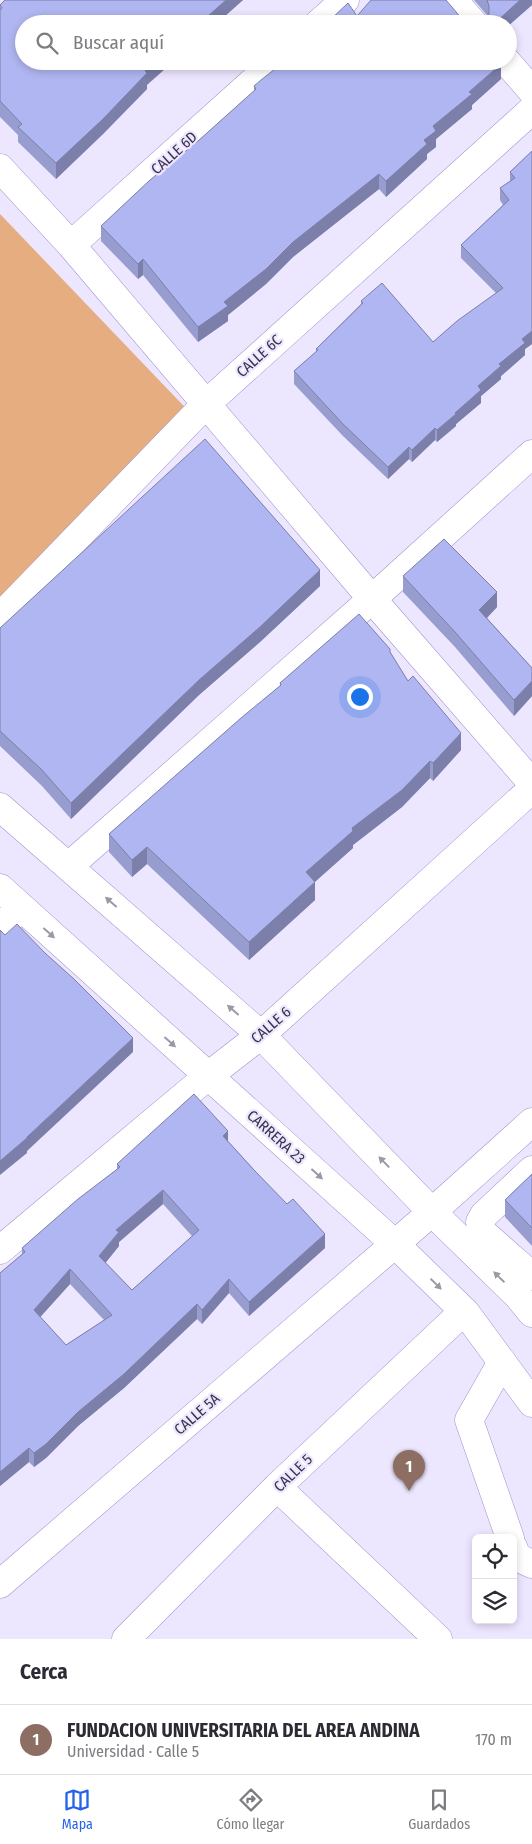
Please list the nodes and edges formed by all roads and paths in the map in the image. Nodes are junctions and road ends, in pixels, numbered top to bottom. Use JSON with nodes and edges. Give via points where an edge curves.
{"nodes":[{"id":1,"x":345,"y":0,"type":"edge"},
{"id":2,"x":453,"y":0,"type":"edge"},
{"id":3,"x":328,"y":15,"type":"edge"},
{"id":4,"x":466,"y":15,"type":"edge"},
{"id":5,"x":266,"y":70,"type":"edge"},
{"id":6,"x":514,"y":70,"type":"edge"},
{"id":7,"x":532,"y":91,"type":"edge"},
{"id":8,"x":532,"y":110,"type":"edge"},
{"id":9,"x":0,"y":168,"type":"edge"},
{"id":10,"x":71,"y":244,"type":"junction"},
{"id":11,"x":205,"y":405,"type":"junction"},
{"id":12,"x":532,"y":454,"type":"edge"},
{"id":13,"x":372,"y":599,"type":"junction"},
{"id":14,"x":0,"y":617,"type":"edge"},
{"id":15,"x":532,"y":783,"type":"edge"},
{"id":16,"x":532,"y":789,"type":"edge"},
{"id":17,"x":0,"y":807,"type":"edge"},
{"id":18,"x":69,"y":866,"type":"junction"},
{"id":19,"x":0,"y":888,"type":"edge"},
{"id":20,"x":21,"y":908,"type":"junction"},
{"id":21,"x":0,"y":927,"type":"edge"},
{"id":22,"x":261,"y":1035,"type":"junction"},
{"id":23,"x":208,"y":1076,"type":"junction"},
{"id":24,"x":532,"y":1122,"type":"edge"},
{"id":25,"x":532,"y":1170,"type":"edge"},
{"id":26,"x":432,"y":1212,"type":"junction"},
{"id":27,"x":395,"y":1244,"type":"junction"},
{"id":28,"x":0,"y":1250,"type":"edge"},
{"id":29,"x":532,"y":1276,"type":"edge"},
{"id":30,"x":464,"y":1311,"type":"junction"},
{"id":31,"x":532,"y":1313,"type":"edge"},
{"id":32,"x":502,"y":1362,"type":"junction"},
{"id":33,"x":532,"y":1403,"type":"edge"},
{"id":34,"x":277,"y":1487,"type":"junction"},
{"id":35,"x":509,"y":1534,"type":"edge"},
{"id":36,"x":517,"y":1557,"type":"edge"},
{"id":37,"x":532,"y":1564,"type":"edge"},
{"id":38,"x":0,"y":1584,"type":"edge"},
{"id":39,"x":126,"y":1639,"type":"edge"},
{"id":40,"x":438,"y":1639,"type":"edge"}],
"edges":[{"from":1,"to":3,"type":"street"},
{"from":2,"to":4,"type":"street"},
{"from":5,"to":10,"type":"street","name":"CALLE 6D"},
{"from":6,"to":7,"type":"street"},
{"from":8,"to":11,"type":"street","name":"CALLE 6C"},
{"from":9,"to":10,"type":"street"},
{"from":10,"to":11,"type":"street"},
{"from":11,"to":13,"type":"street"},
{"from":11,"to":14,"type":"street","name":"CALLE 6C"},
{"from":12,"to":13,"type":"street"},
{"from":13,"to":15,"type":"street"},
{"from":13,"to":18,"type":"street"},
{"from":16,"to":22,"type":"street","name":"CALLE 6"},
{"from":17,"to":18,"type":"street"},
{"from":22,"to":18,"type":"street","one_way":true},
{"from":19,"to":20,"type":"street","name":"CARRERA 23"},
{"from":20,"to":21,"type":"street"},
{"from":20,"to":23,"type":"street","name":"CARRERA 23","one_way":true},
{"from":22,"to":23,"type":"street","name":"CALLE 6"},
{"from":26,"to":22,"type":"street","one_way":true},
{"from":23,"to":27,"type":"street","name":"CARRERA 23","one_way":true},
{"from":23,"to":28,"type":"street","name":"CALLE 6"},
{"from":24,"to":26,"type":"street","name":"CALLE 5A"},
{"from":25,"to":29,"type":"street","via":[[480,1222],[482,1232]]},
{"from":26,"to":27,"type":"street","name":"CALLE 5A"},
{"from":31,"to":26,"type":"street","one_way":true},
{"from":27,"to":30,"type":"street","name":"CARRERA 23","one_way":true},
{"from":27,"to":38,"type":"street","name":"CALLE 5A"},
{"from":30,"to":32,"type":"street","name":"CARRERA 23"},
{"from":30,"to":34,"type":"street","name":"CALLE 5"},
{"from":32,"to":33,"type":"street","name":"CARRERA 23"},
{"from":32,"to":35,"type":"street","via":[[469,1420]]},
{"from":34,"to":39,"type":"street","name":"CALLE 5"},
{"from":34,"to":40,"type":"street"},
{"from":36,"to":37,"type":"street"}]}
